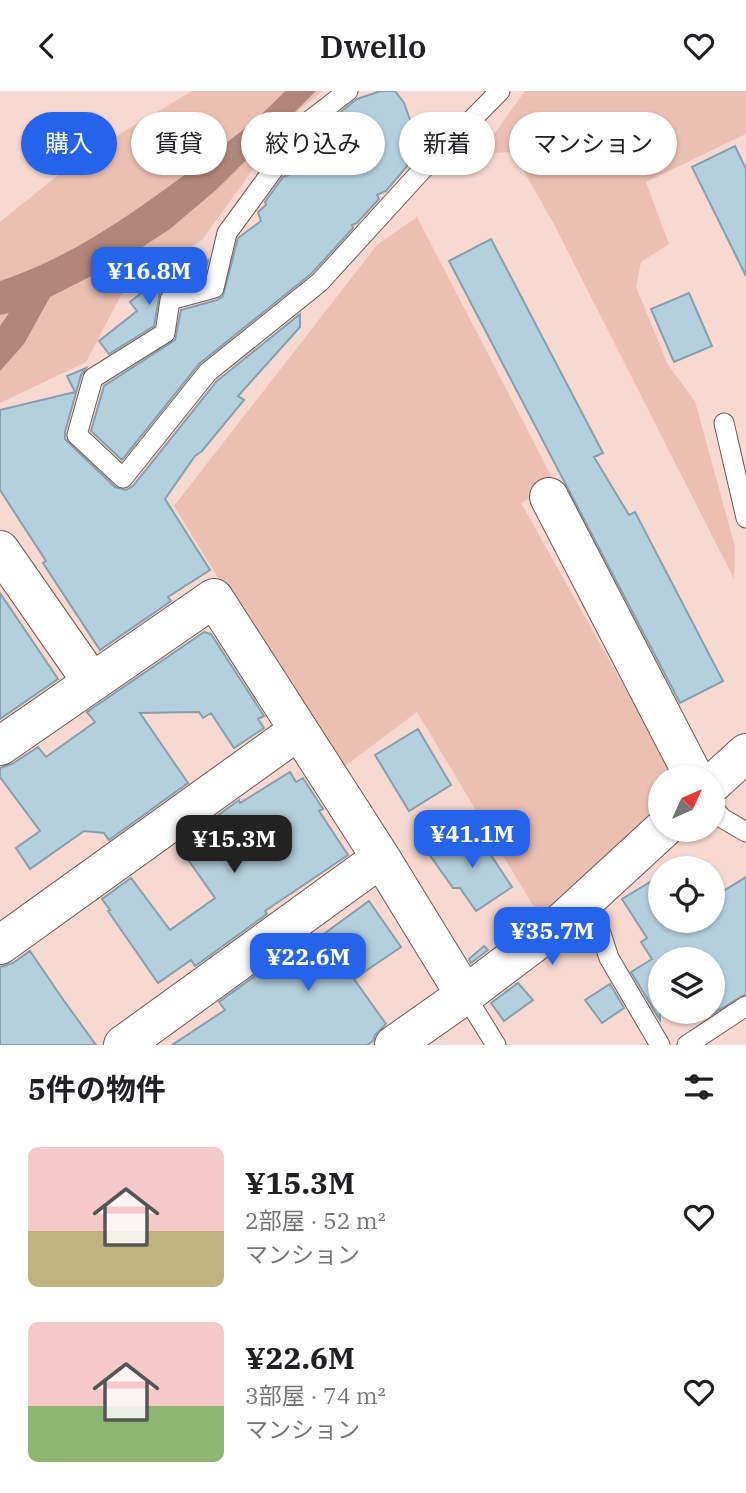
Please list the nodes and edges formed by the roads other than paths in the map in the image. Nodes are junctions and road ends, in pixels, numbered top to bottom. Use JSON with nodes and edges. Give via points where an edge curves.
{"nodes":[{"id":1,"x":348,"y":91,"type":"edge"},
{"id":2,"x":500,"y":91,"type":"edge"},
{"id":3,"x":724,"y":423,"type":"dead end"},
{"id":4,"x":549,"y":497,"type":"dead end"},
{"id":5,"x":746,"y":518,"type":"edge"},
{"id":6,"x":0,"y":550,"type":"edge"},
{"id":7,"x":92,"y":682,"type":"junction"},
{"id":8,"x":299,"y":730,"type":"junction"},
{"id":9,"x":0,"y":746,"type":"edge"},
{"id":10,"x":746,"y":753,"type":"edge"},
{"id":11,"x":688,"y":765,"type":"edge"},
{"id":12,"x":725,"y":772,"type":"edge"},
{"id":13,"x":725,"y":820,"type":"edge"},
{"id":14,"x":746,"y":832,"type":"edge"},
{"id":15,"x":649,"y":842,"type":"edge"},
{"id":16,"x":381,"y":859,"type":"junction"},
{"id":17,"x":589,"y":897,"type":"junction"},
{"id":18,"x":0,"y":945,"type":"edge"},
{"id":19,"x":466,"y":995,"type":"junction"},
{"id":20,"x":746,"y":1006,"type":"edge"},
{"id":21,"x":123,"y":1045,"type":"edge"},
{"id":22,"x":394,"y":1045,"type":"edge"},
{"id":23,"x":496,"y":1045,"type":"edge"},
{"id":24,"x":660,"y":1045,"type":"edge"},
{"id":25,"x":687,"y":1045,"type":"edge"}],
"edges":[{"from":1,"to":2,"type":"lane","via":[[309,121],[227,233],[214,288],[170,300],[165,333],[93,379],[77,435],[123,478],[208,372],[320,282]]},
{"from":3,"to":5,"type":"lane"},
{"from":4,"to":11,"type":"street"},
{"from":6,"to":7,"type":"street"},
{"from":7,"to":8,"type":"street","via":[[214,598]]},
{"from":7,"to":9,"type":"street"},
{"from":8,"to":16,"type":"street"},
{"from":8,"to":18,"type":"street"},
{"from":10,"to":12,"type":"street"},
{"from":13,"to":14,"type":"lane"},
{"from":15,"to":17,"type":"street"},
{"from":16,"to":19,"type":"street"},
{"from":16,"to":21,"type":"street"},
{"from":17,"to":19,"type":"street"},
{"from":17,"to":24,"type":"lane","via":[[609,958]]},
{"from":19,"to":22,"type":"street"},
{"from":19,"to":23,"type":"lane"},
{"from":20,"to":25,"type":"lane"}]}
